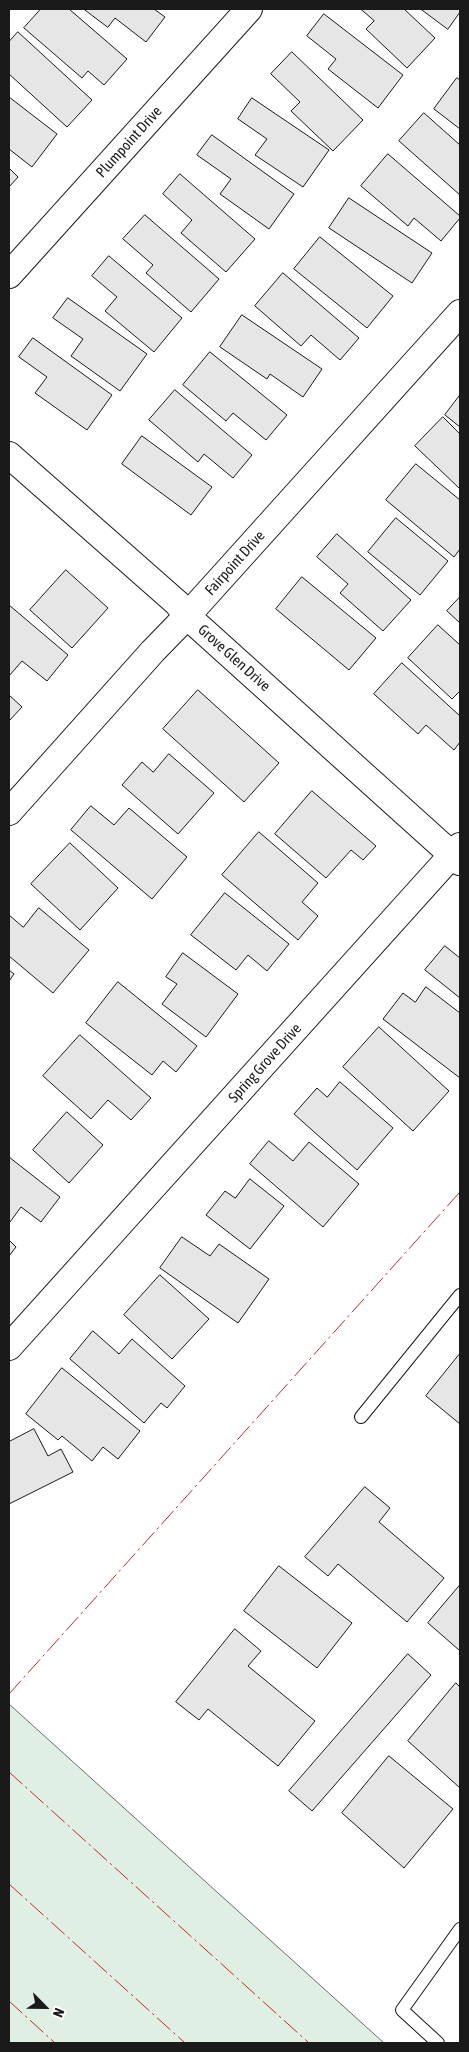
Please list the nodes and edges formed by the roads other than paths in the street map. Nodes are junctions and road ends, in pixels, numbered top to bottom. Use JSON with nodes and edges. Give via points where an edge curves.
{"nodes":[{"id":1,"x":249,"y":9,"type":"edge"},
{"id":2,"x":9,"y":274,"type":"edge"},
{"id":3,"x":460,"y":313,"type":"edge"},
{"id":4,"x":9,"y":454,"type":"edge"},
{"id":5,"x":187,"y":616,"type":"junction"},
{"id":6,"x":9,"y":812,"type":"edge"},
{"id":7,"x":458,"y":855,"type":"edge"},
{"id":8,"x":460,"y":1295,"type":"edge"},
{"id":9,"x":9,"y":1348,"type":"edge"},
{"id":10,"x":361,"y":1416,"type":"dead end"},
{"id":11,"x":460,"y":1929,"type":"edge"},
{"id":12,"x":438,"y":2043,"type":"edge"}],
"edges":[{"from":1,"to":2,"type":"street","name":"Plumpoint Drive"},
{"from":3,"to":5,"type":"street","name":"Fairpoint Drive"},
{"from":4,"to":5,"type":"street","name":"Grove Glen Drive","via":[[177,603]]},
{"from":5,"to":6,"type":"street","name":"Fairpoint Drive"},
{"from":5,"to":7,"type":"street","name":"Grove Glen Drive"},
{"from":7,"to":9,"type":"street","name":"Spring Grove Drive"},
{"from":8,"to":10,"type":"lane"},
{"from":11,"to":12,"type":"lane","via":[[402,2010]]}]}
